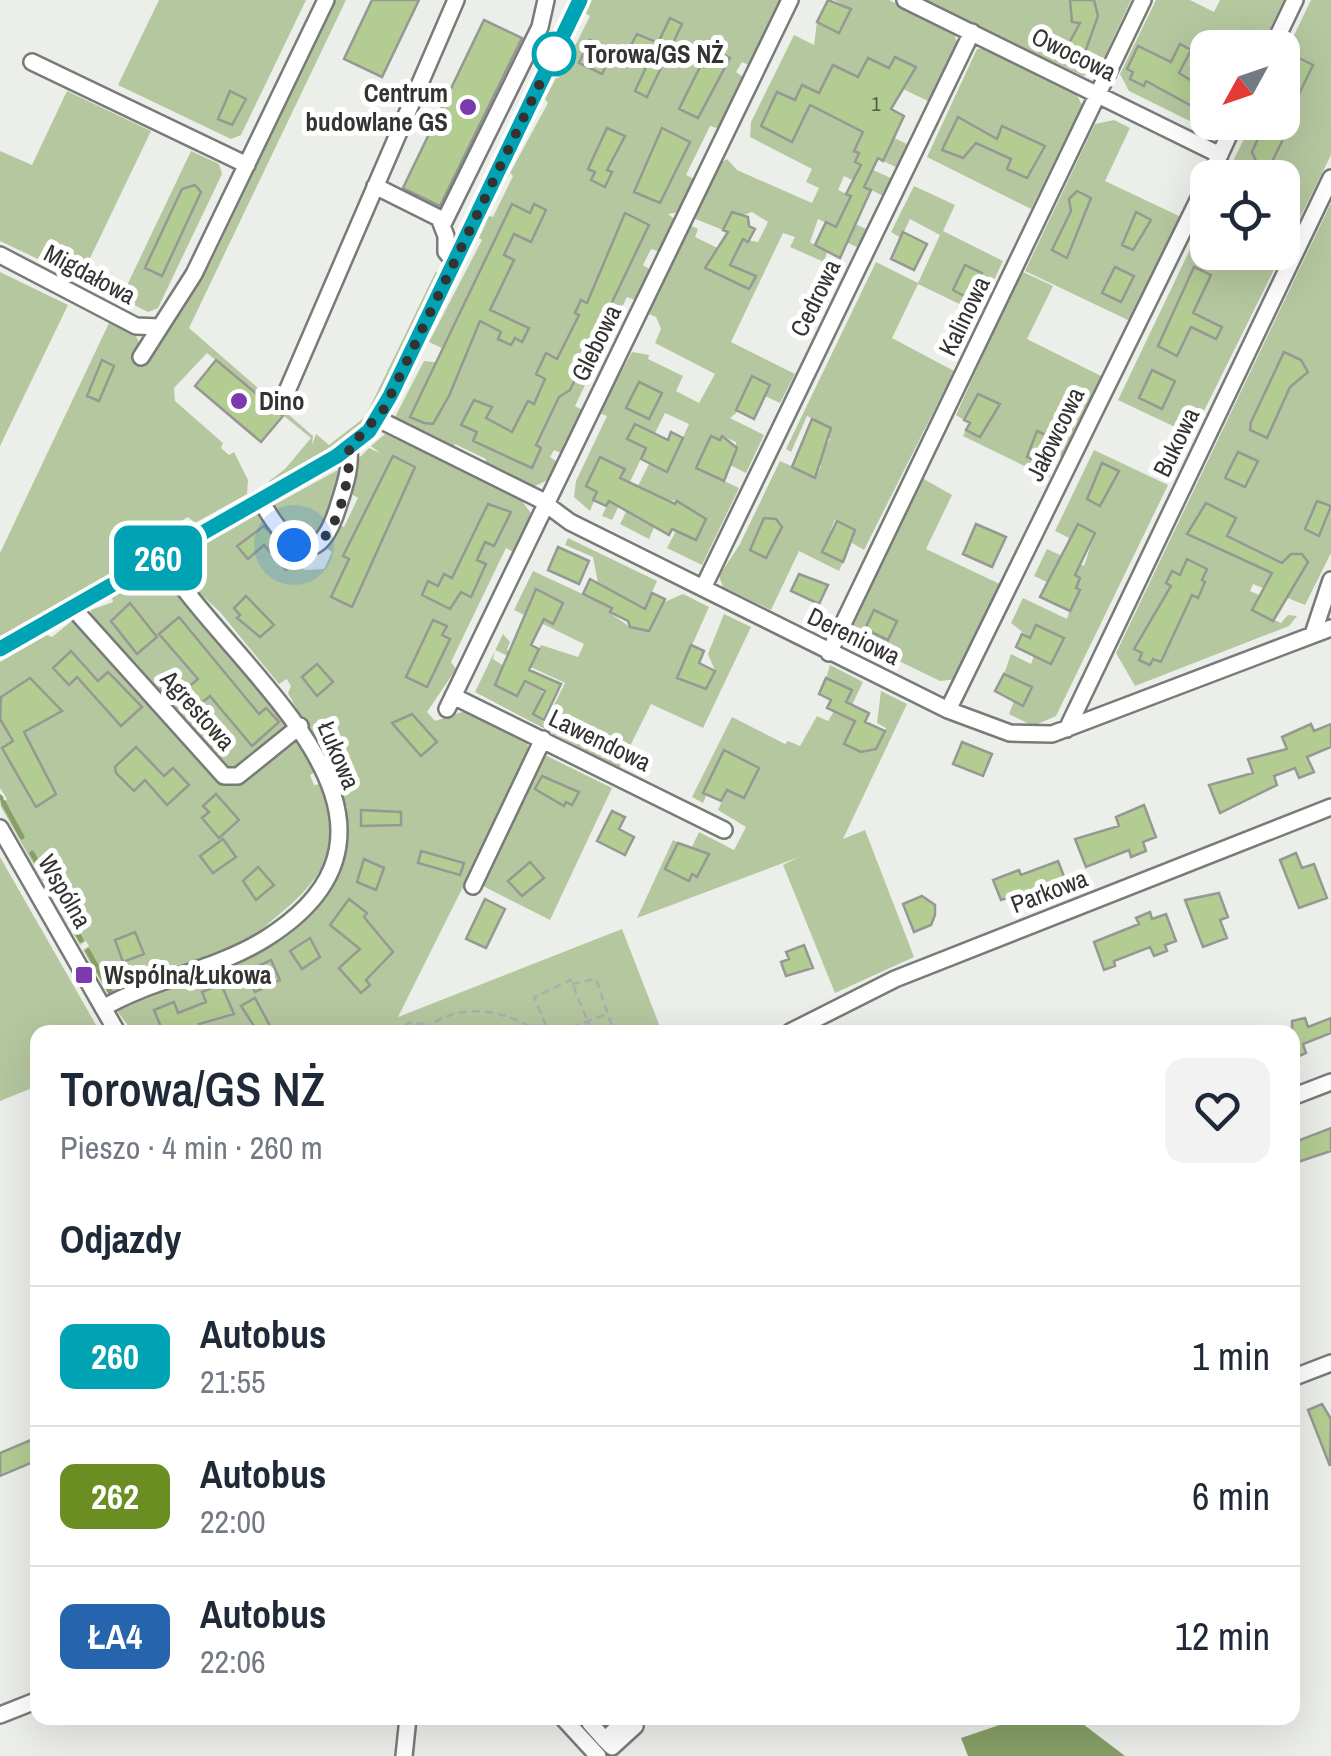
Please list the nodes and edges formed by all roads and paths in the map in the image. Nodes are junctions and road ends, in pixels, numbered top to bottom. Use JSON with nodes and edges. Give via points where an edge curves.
{"nodes":[{"id":1,"x":326,"y":0,"type":"edge"},
{"id":2,"x":456,"y":0,"type":"edge"},
{"id":3,"x":546,"y":0,"type":"edge"},
{"id":4,"x":580,"y":0,"type":"edge"},
{"id":5,"x":790,"y":0,"type":"edge"},
{"id":6,"x":905,"y":0,"type":"edge"},
{"id":7,"x":1143,"y":0,"type":"edge"},
{"id":8,"x":1295,"y":0,"type":"edge"},
{"id":9,"x":1281,"y":30,"type":"edge"},
{"id":10,"x":972,"y":32,"type":"junction"},
{"id":11,"x":32,"y":62,"type":"dead end"},
{"id":12,"x":1098,"y":94,"type":"junction"},
{"id":13,"x":1227,"y":140,"type":"edge"},
{"id":14,"x":1220,"y":155,"type":"junction"},
{"id":15,"x":1218,"y":160,"type":"edge"},
{"id":16,"x":247,"y":165,"type":"junction"},
{"id":17,"x":1331,"y":178,"type":"edge"},
{"id":18,"x":376,"y":186,"type":"junction"},
{"id":19,"x":1190,"y":216,"type":"edge"},
{"id":20,"x":443,"y":224,"type":"junction"},
{"id":21,"x":0,"y":255,"type":"edge"},
{"id":22,"x":344,"y":259,"type":"junction"},
{"id":23,"x":455,"y":262,"type":"junction"},
{"id":24,"x":351,"y":284,"type":"dead end"},
{"id":25,"x":159,"y":327,"type":"junction"},
{"id":26,"x":141,"y":357,"type":"dead end"},
{"id":27,"x":284,"y":398,"type":"dead end"},
{"id":28,"x":378,"y":419,"type":"junction"},
{"id":29,"x":349,"y":448,"type":"junction"},
{"id":30,"x":260,"y":499,"type":"junction"},
{"id":31,"x":545,"y":506,"type":"junction"},
{"id":32,"x":162,"y":556,"type":"junction"},
{"id":33,"x":1331,"y":580,"type":"edge"},
{"id":34,"x":704,"y":586,"type":"junction"},
{"id":35,"x":72,"y":607,"type":"junction"},
{"id":36,"x":1331,"y":628,"type":"edge"},
{"id":37,"x":1313,"y":634,"type":"junction"},
{"id":38,"x":0,"y":649,"type":"edge"},
{"id":39,"x":829,"y":653,"type":"junction"},
{"id":40,"x":450,"y":702,"type":"joint"},
{"id":41,"x":948,"y":710,"type":"junction"},
{"id":42,"x":300,"y":726,"type":"junction"},
{"id":43,"x":1067,"y":729,"type":"junction"},
{"id":44,"x":543,"y":739,"type":"junction"},
{"id":45,"x":1331,"y":807,"type":"edge"},
{"id":46,"x":0,"y":828,"type":"edge"},
{"id":47,"x":724,"y":830,"type":"dead end"},
{"id":48,"x":473,"y":886,"type":"dead end"},
{"id":49,"x":572,"y":984,"type":"junction"},
{"id":50,"x":103,"y":1008,"type":"junction"},
{"id":51,"x":609,"y":1012,"type":"junction"},
{"id":52,"x":588,"y":1021,"type":"junction"},
{"id":53,"x":113,"y":1025,"type":"edge"},
{"id":54,"x":429,"y":1025,"type":"edge"},
{"id":55,"x":526,"y":1025,"type":"edge"},
{"id":56,"x":546,"y":1025,"type":"edge"},
{"id":57,"x":578,"y":1025,"type":"edge"},
{"id":58,"x":589,"y":1025,"type":"edge"},
{"id":59,"x":612,"y":1025,"type":"edge"},
{"id":60,"x":804,"y":1025,"type":"edge"},
{"id":61,"x":1331,"y":1082,"type":"edge"},
{"id":62,"x":1300,"y":1094,"type":"edge"},
{"id":63,"x":1331,"y":1363,"type":"edge"},
{"id":64,"x":1300,"y":1375,"type":"edge"},
{"id":65,"x":30,"y":1703,"type":"edge"},
{"id":66,"x":0,"y":1715,"type":"edge"},
{"id":67,"x":407,"y":1725,"type":"edge"},
{"id":68,"x":588,"y":1725,"type":"edge"},
{"id":69,"x":621,"y":1725,"type":"edge"},
{"id":70,"x":404,"y":1756,"type":"edge"},
{"id":71,"x":598,"y":1756,"type":"edge"}],
"edges":[{"from":1,"to":16,"type":"street"},
{"from":2,"to":18,"type":"street"},
{"from":3,"to":20,"type":"street","via":[[540,26]]},
{"from":4,"to":23,"type":"street"},
{"from":5,"to":31,"type":"street","name":"Glebowa"},
{"from":6,"to":10,"type":"street","name":"Owocowa"},
{"from":7,"to":12,"type":"street","name":"Kalinowa"},
{"from":8,"to":9,"type":"street"},
{"from":10,"to":12,"type":"street","name":"Owocowa"},
{"from":10,"to":34,"type":"street","name":"Cedrowa"},
{"from":11,"to":16,"type":"street"},
{"from":12,"to":14,"type":"street","name":"Owocowa"},
{"from":12,"to":39,"type":"street","name":"Kalinowa"},
{"from":13,"to":14,"type":"street","name":"Jałowcowa"},
{"from":14,"to":15,"type":"street","name":"Jałowcowa"},
{"from":16,"to":25,"type":"street","via":[[194,274]]},
{"from":17,"to":43,"type":"street","name":"Bukowa"},
{"from":18,"to":20,"type":"street"},
{"from":18,"to":22,"type":"street"},
{"from":19,"to":41,"type":"street","name":"Jałowcowa"},
{"from":20,"to":23,"type":"street","via":[[446,252]]},
{"from":21,"to":25,"type":"street","name":"Migdałowa","via":[[136,326]]},
{"from":22,"to":24,"type":"street"},
{"from":22,"to":27,"type":"street"},
{"from":23,"to":28,"type":"street"},
{"from":25,"to":26,"type":"street"},
{"from":28,"to":29,"type":"street"},
{"from":28,"to":31,"type":"street","name":"Dereniowa"},
{"from":29,"to":30,"type":"street"},
{"from":29,"to":30,"type":"street","via":[[333,526],[318,546],[294,545]]},
{"from":30,"to":32,"type":"street"},
{"from":31,"to":34,"type":"street","name":"Dereniowa"},
{"from":31,"to":40,"type":"street","name":"Glebowa"},
{"from":32,"to":35,"type":"street"},
{"from":32,"to":42,"type":"street","name":"Łukowa"},
{"from":33,"to":37,"type":"street"},
{"from":34,"to":39,"type":"street","name":"Dereniowa"},
{"from":35,"to":38,"type":"street"},
{"from":35,"to":42,"type":"street","name":"Agrestowa","via":[[224,776],[238,776]]},
{"from":36,"to":37,"type":"street","name":"Dereniowa"},
{"from":37,"to":43,"type":"street","name":"Dereniowa"},
{"from":39,"to":41,"type":"street","name":"Dereniowa"},
{"from":40,"to":44,"type":"street","name":"Lawendowa"},
{"from":41,"to":43,"type":"street","name":"Dereniowa","via":[[1026,736]]},
{"from":42,"to":50,"type":"street","name":"Łukowa","via":[[328,785],[338,829],[334,856],[317,890],[254,945]]},
{"from":44,"to":47,"type":"street","name":"Lawendowa"},
{"from":44,"to":48,"type":"street"},
{"from":45,"to":60,"type":"street","name":"Parkowa","via":[[895,978]]},
{"from":46,"to":50,"type":"street","name":"Wspólna"},
{"from":49,"to":51,"type":"path","via":[[596,979]]},
{"from":49,"to":52,"type":"path"},
{"from":49,"to":56,"type":"path","via":[[534,997]]},
{"from":50,"to":53,"type":"street","name":"Wspólna"},
{"from":51,"to":52,"type":"path"},
{"from":51,"to":59,"type":"path"},
{"from":52,"to":57,"type":"path"},
{"from":52,"to":58,"type":"path"},
{"from":54,"to":55,"type":"path","via":[[468,1010]]},
{"from":61,"to":62,"type":"street"},
{"from":63,"to":64,"type":"street"},
{"from":65,"to":66,"type":"street"},
{"from":67,"to":70,"type":"street"},
{"from":68,"to":69,"type":"street","via":[[604,1740]]},
{"from":68,"to":71,"type":"street"}]}
